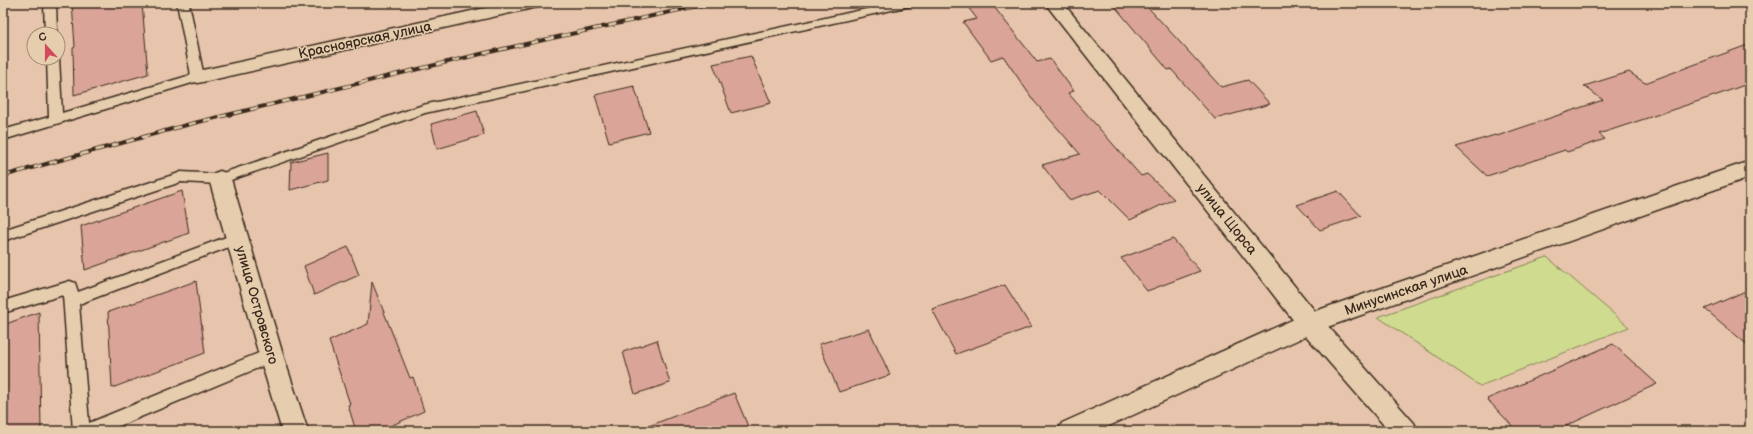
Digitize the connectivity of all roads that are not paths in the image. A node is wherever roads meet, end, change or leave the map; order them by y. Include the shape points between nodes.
1 (50, 3) edge
2 (183, 3) edge
3 (533, 3) edge
4 (910, 3) edge
5 (1054, 3) edge
6 (51, 26) edge
7 (53, 66) edge
8 (198, 77) junction
9 (56, 120) junction
10 (3, 135) edge
11 (1750, 169) edge
12 (220, 179) junction
13 (3, 236) edge
14 (238, 238) junction
15 (71, 301) junction
16 (3, 306) edge
17 (1310, 323) junction
18 (271, 355) junction
19 (81, 431) edge
20 (88, 431) edge
21 (295, 431) edge
22 (1071, 431) edge
23 (1405, 431) edge

1 - 6 lane
2 - 8 lane
3 - 8 street, Красноярская улица
4 - 12 lane via 423,110
5 - 17 street, улица Щорса
7 - 9 lane
8 - 9 lane
9 - 10 lane
11 - 17 street, Минусинская улица
12 - 13 lane via 181,177
12 - 14 street, улица Островского
14 - 15 lane
14 - 18 street, улица Островского
15 - 16 lane via 70,287
15 - 19 lane
17 - 22 street, Минусинская улица
17 - 23 street, улица Щорса
18 - 20 lane
18 - 21 street, улица Островского

